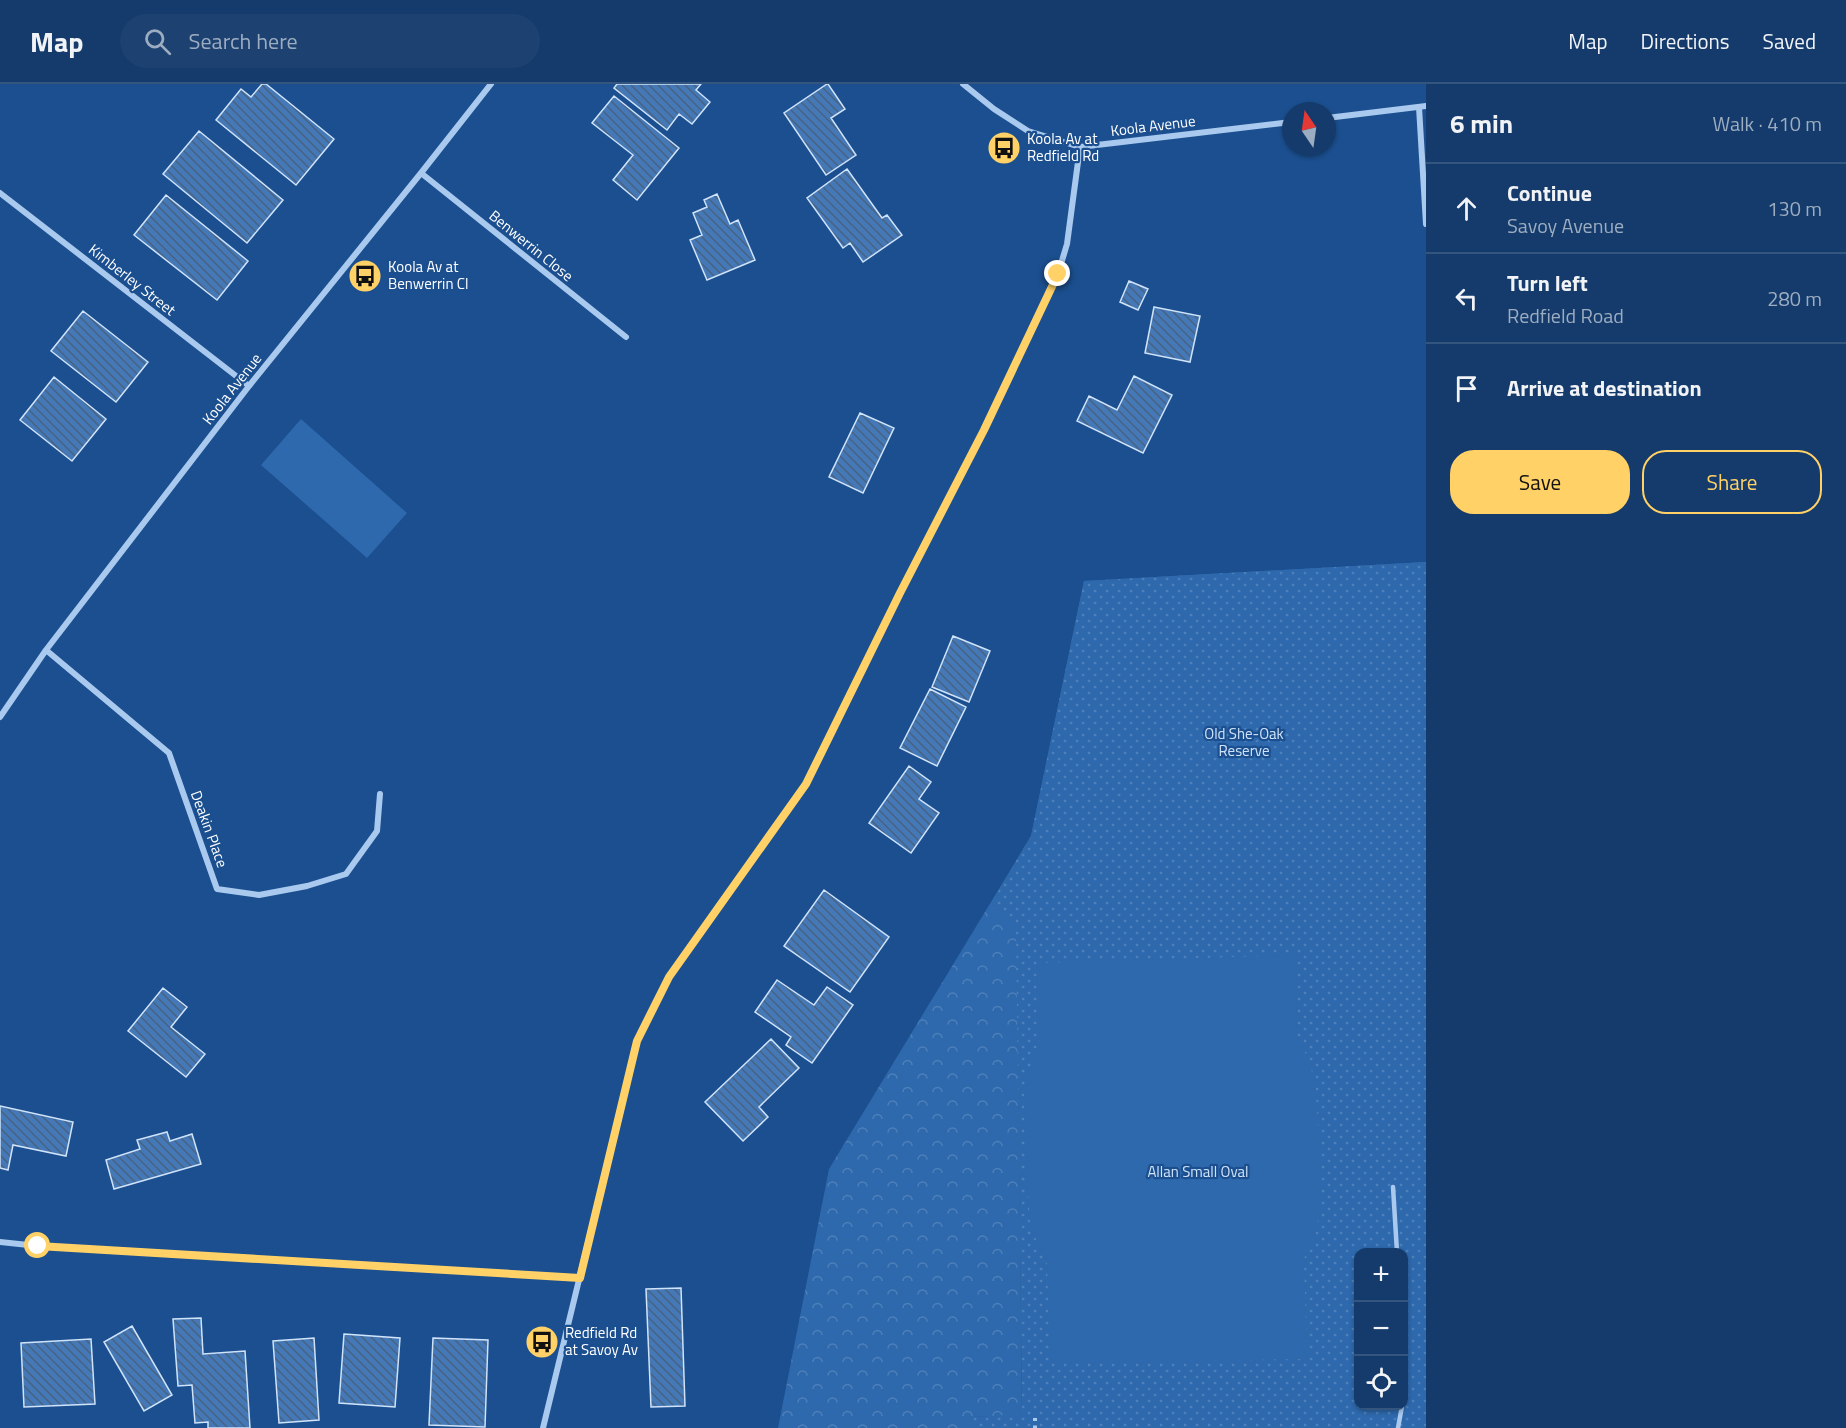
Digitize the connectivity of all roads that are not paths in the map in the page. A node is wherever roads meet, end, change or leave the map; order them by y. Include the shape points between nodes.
1 (491, 84) edge
2 (963, 84) edge
3 (1423, 107) edge
4 (1336, 117) edge
5 (1282, 123) edge
6 (1080, 147) junction
7 (421, 173) junction
8 (0, 193) edge
9 (1426, 224) edge
10 (626, 337) dead end
11 (249, 386) junction
12 (45, 650) junction
13 (0, 717) edge
14 (380, 794) dead end
15 (1393, 1187) dead end
16 (0, 1242) edge
17 (1397, 1248) edge
18 (580, 1278) junction
19 (1401, 1410) edge
20 (543, 1428) edge
21 (1398, 1428) edge

1 - 7 street, Koola Avenue
2 - 6 street, Koola Avenue via 1028,131
3 - 4 street
3 - 9 street
5 - 6 street, Koola Avenue
6 - 18 street via 1067,244 1058,274 984,430 806,784 669,977 637,1041
7 - 10 street, Benwerrin Close
7 - 11 street, Koola Avenue
8 - 11 street, Kimberley Street
11 - 12 street, Koola Avenue
12 - 13 street, Koola Avenue
12 - 14 street, Deakin Place via 169,753 217,889 259,895 346,874 376,831
15 - 17 lane
16 - 18 street
18 - 20 street
19 - 21 lane

